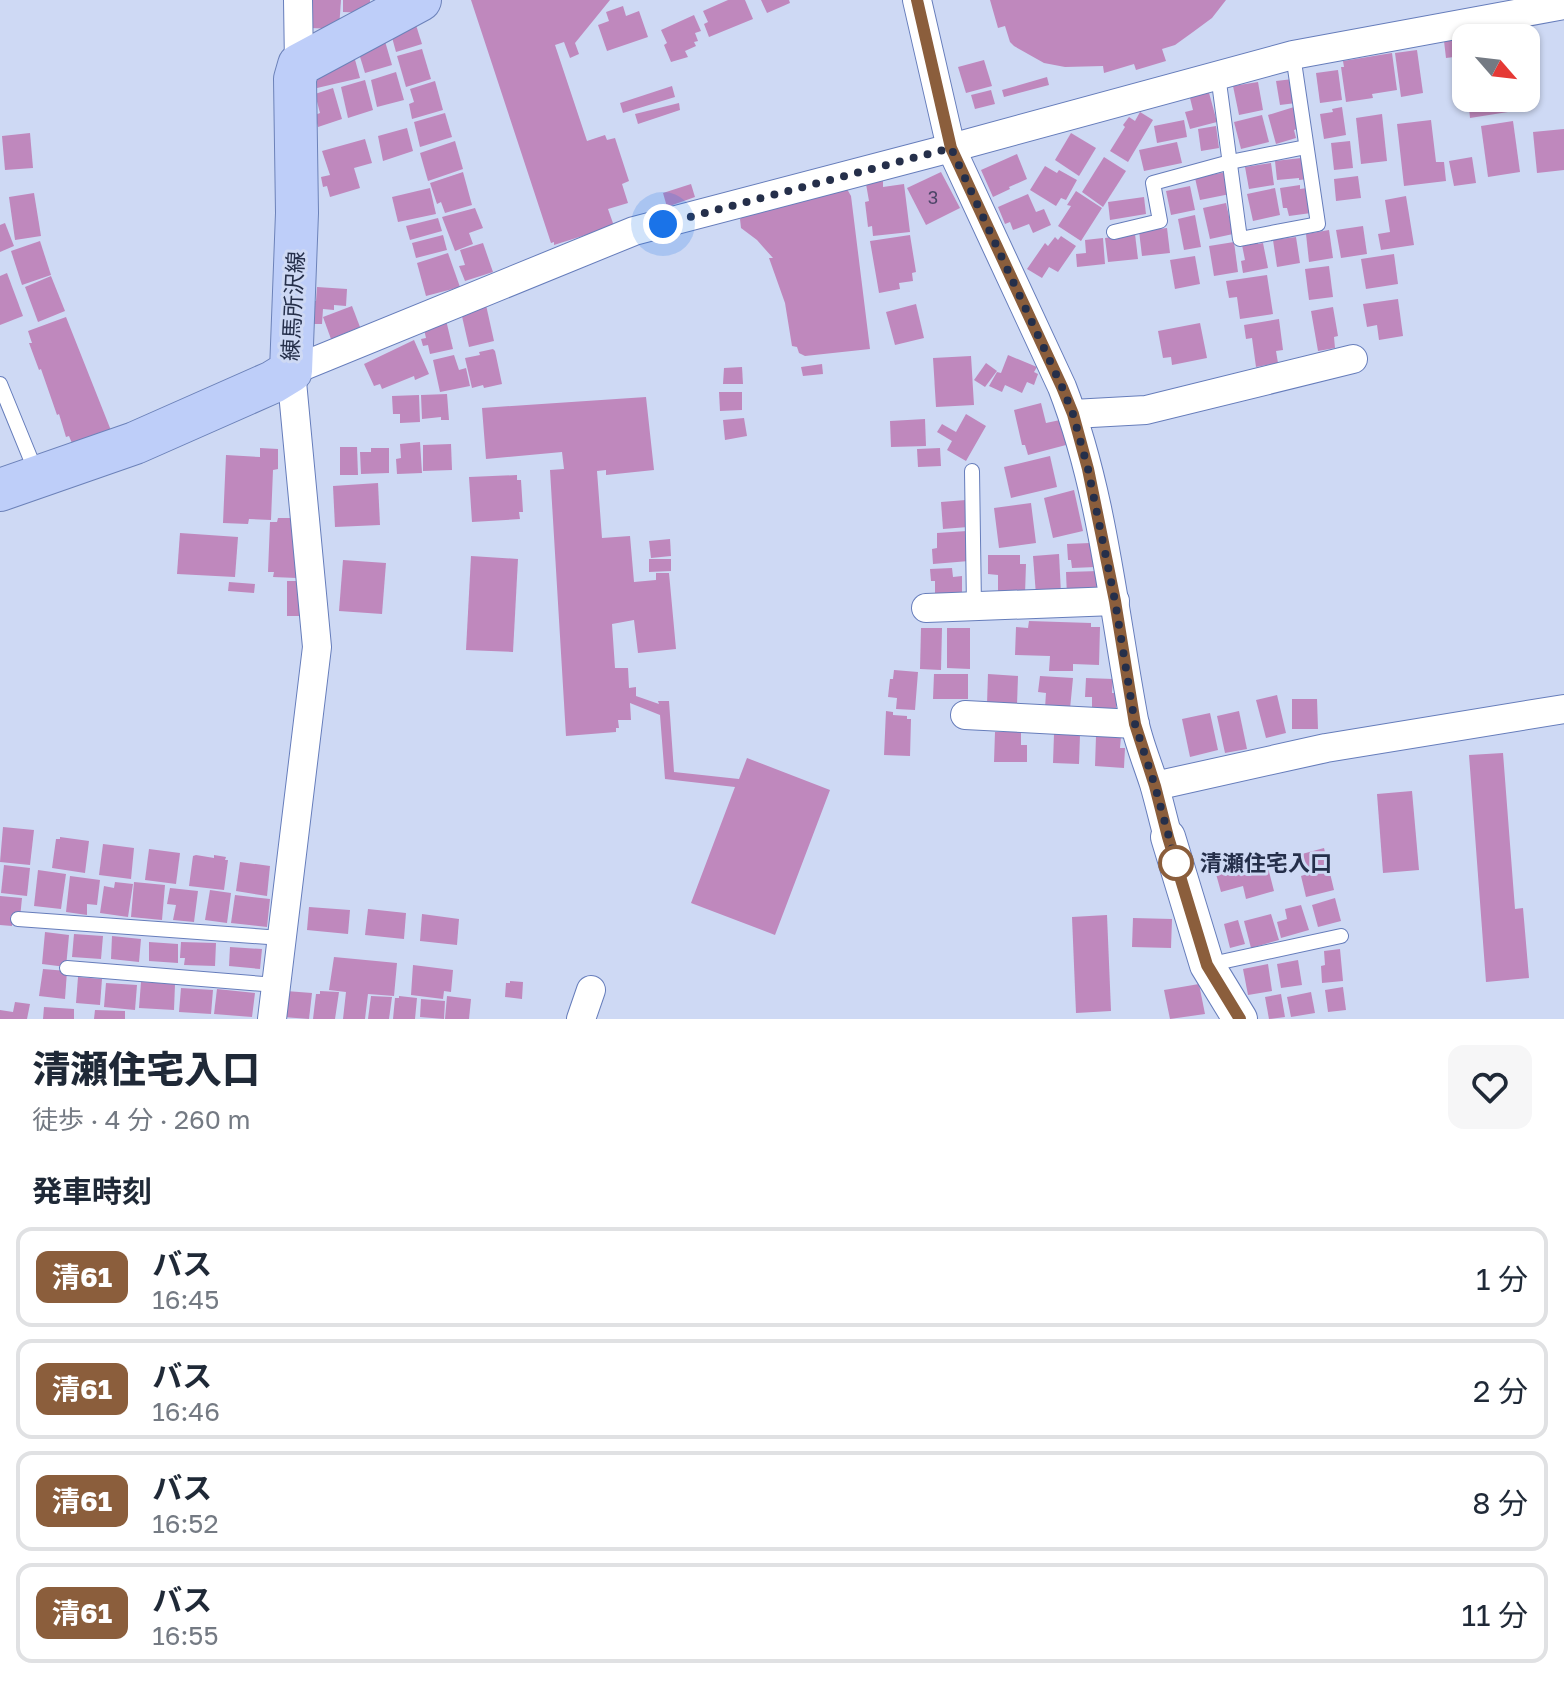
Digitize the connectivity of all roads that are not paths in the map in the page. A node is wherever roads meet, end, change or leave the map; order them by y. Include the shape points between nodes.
1 (298, 0) edge
2 (420, 0) edge
3 (917, 0) edge
4 (1564, 5) edge
5 (1293, 55) junction
6 (299, 65) junction
7 (1218, 75) junction
8 (1306, 147) junction
9 (951, 148) junction
10 (1230, 162) junction
11 (1114, 232) dead end
12 (1353, 359) dead end
13 (291, 371) junction
14 (0, 384) edge
15 (1073, 414) junction
16 (972, 471) dead end
17 (19, 483) edge
18 (1115, 601) junction
19 (974, 607) junction
20 (926, 608) dead end
21 (1564, 709) edge
22 (965, 715) dead end
23 (1135, 724) junction
24 (1155, 786) junction
25 (1168, 837) joint
26 (18, 919) dead end
27 (1341, 936) dead end
28 (282, 938) junction
29 (1207, 965) junction
30 (67, 968) dead end
31 (276, 985) junction
32 (591, 990) dead end
33 (272, 1019) edge
34 (581, 1019) edge
35 (1240, 1019) edge

1 - 6 street
2 - 6 main road
3 - 9 street
4 - 5 street
5 - 7 street
5 - 8 lane
6 - 13 main road, 練馬所沢線
7 - 9 street
7 - 10 lane
8 - 10 lane
8 - 10 lane via 1318,224 1240,239
9 - 13 street via 634,231
9 - 15 street
10 - 11 lane via 1153,183 1160,221
12 - 15 street via 1146,410
13 - 17 main road, 練馬所沢線 via 135,443
13 - 28 street via 317,647
14 - 17 lane
15 - 18 street
16 - 19 lane
18 - 19 street
18 - 23 street
19 - 20 street
21 - 24 street via 1326,748
22 - 23 street
23 - 24 street
24 - 25 street
25 - 29 street
26 - 28 lane
27 - 29 lane
28 - 31 street
29 - 35 street
30 - 31 lane
31 - 33 street
32 - 34 street

